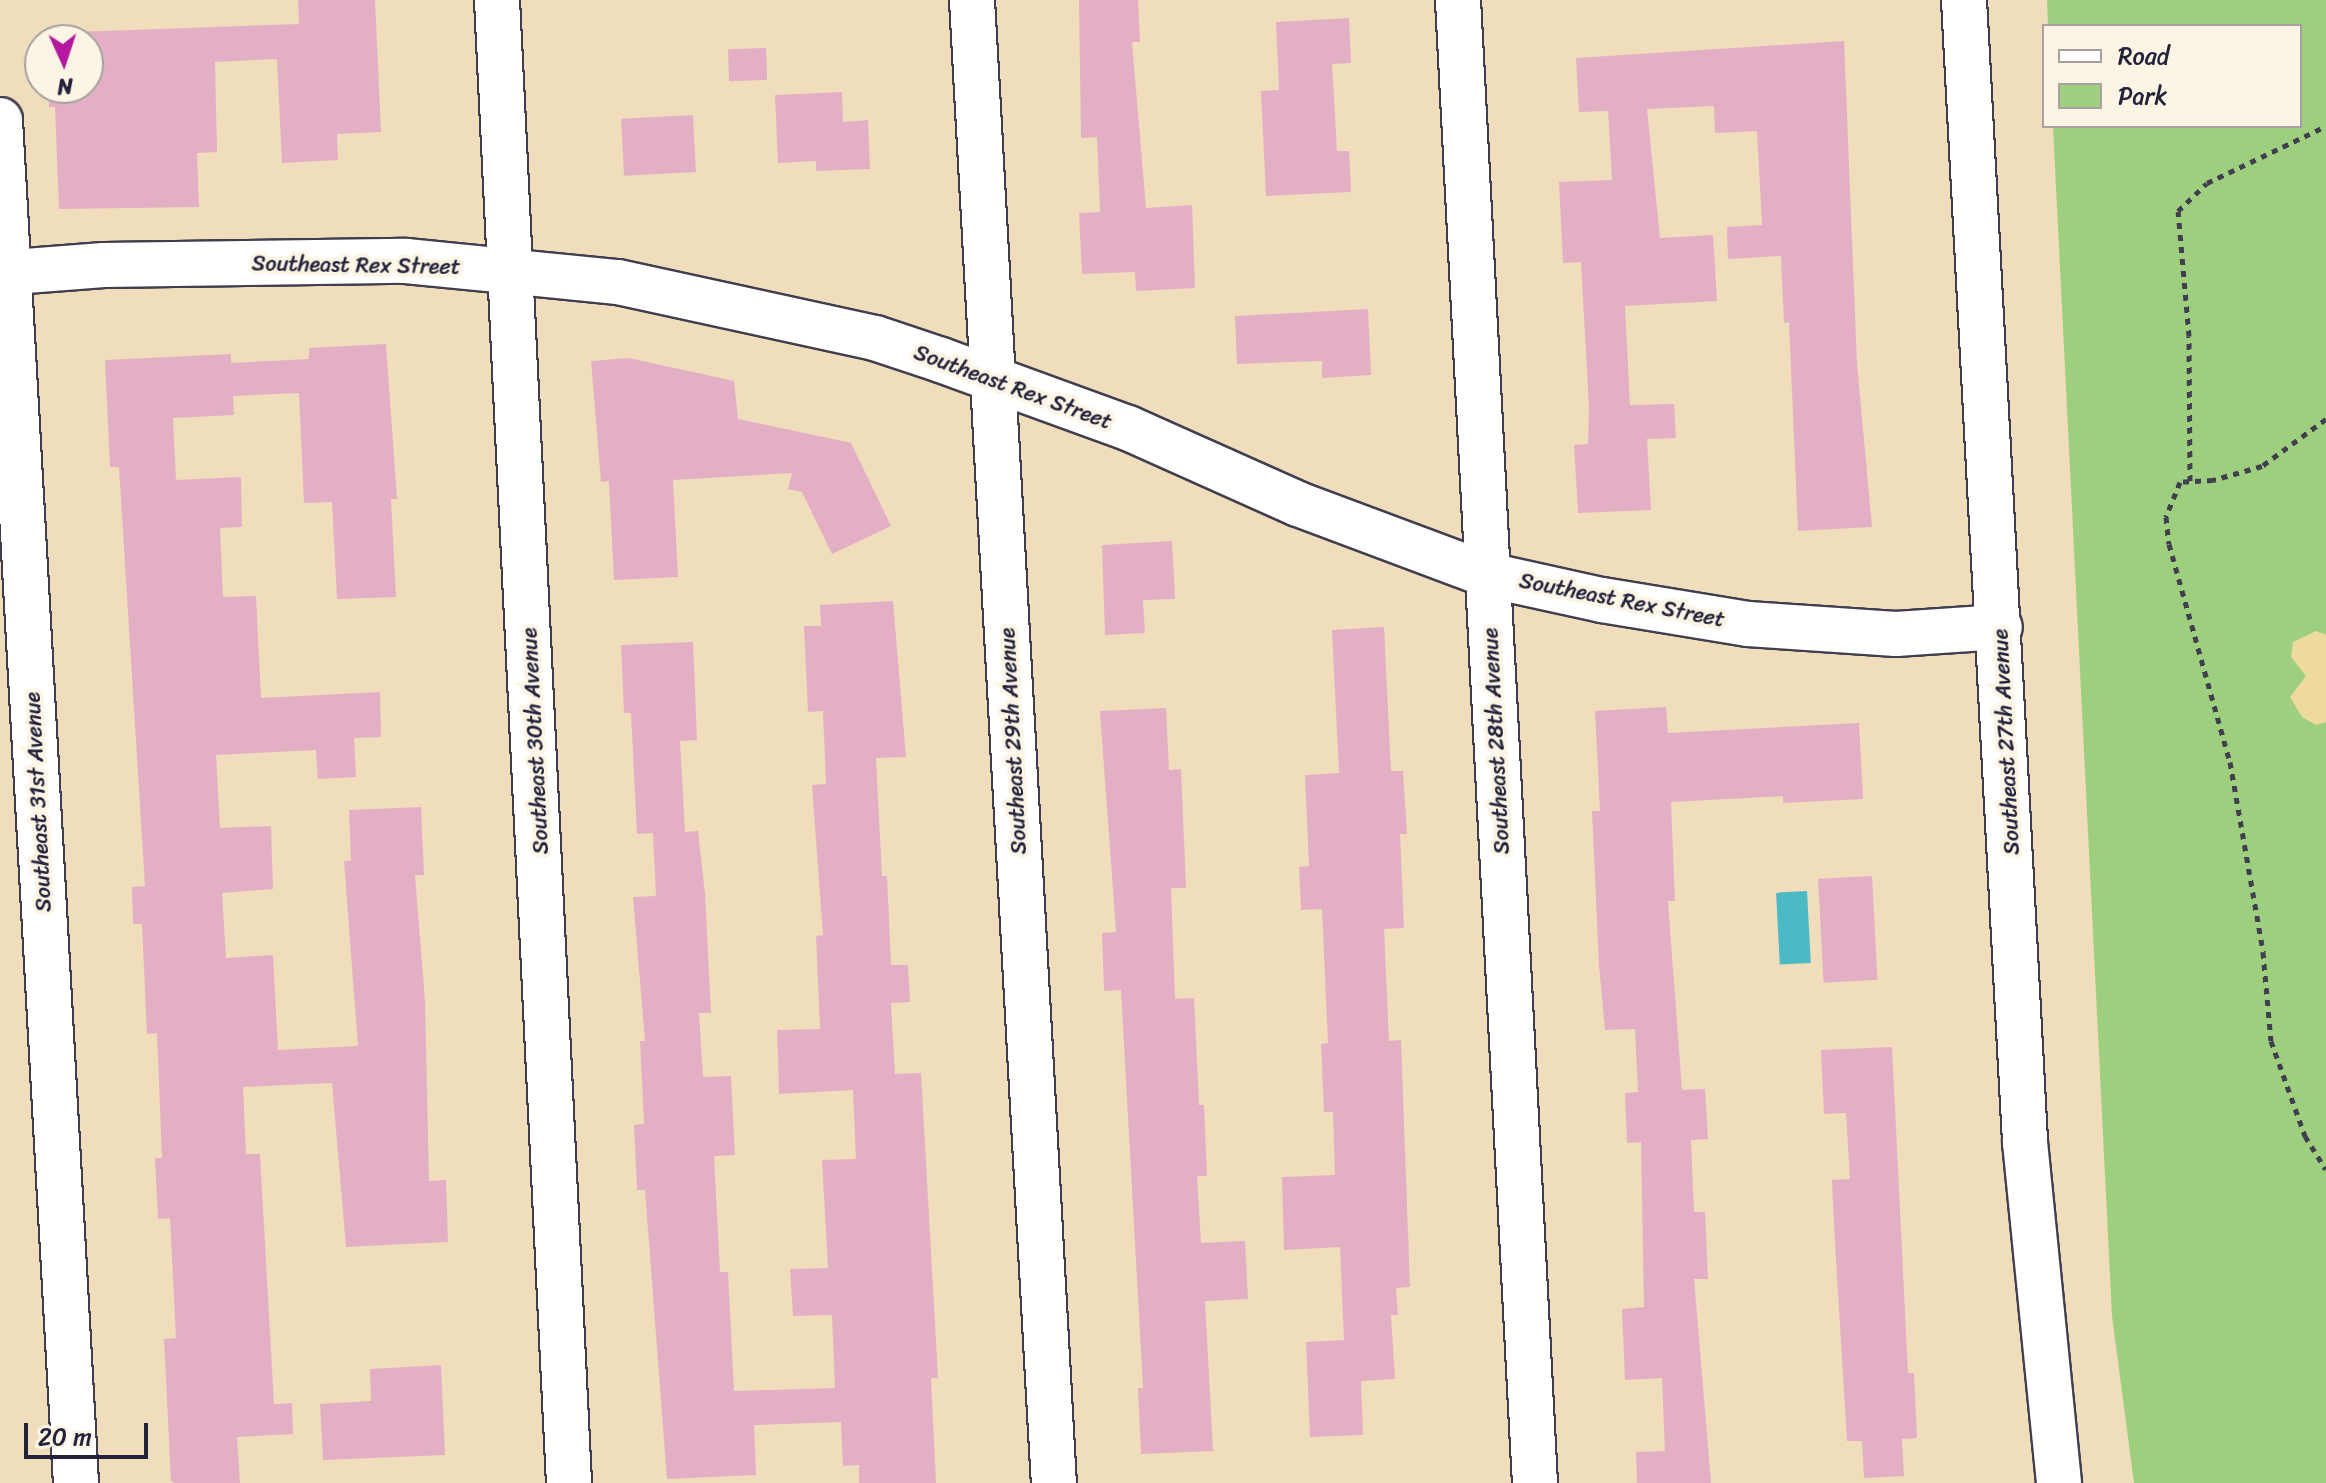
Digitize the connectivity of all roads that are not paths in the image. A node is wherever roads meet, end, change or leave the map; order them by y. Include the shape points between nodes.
1 (497, 0) edge
2 (972, 0) edge
3 (1458, 0) edge
4 (1964, 0) edge
5 (0, 120) edge
6 (514, 269) junction
7 (4, 273) edge
8 (993, 380) junction
9 (1488, 575) junction
10 (2000, 627) junction
11 (76, 1483) edge
12 (569, 1483) edge
13 (1054, 1483) edge
14 (1535, 1483) edge
15 (2059, 1483) edge

1 - 6 street, Southeast 30th Avenue
2 - 8 street, Southeast 29th Avenue
3 - 9 street, Southeast 28th Avenue
4 - 10 street, Southeast 27th Avenue
5 - 7 street, Southeast 31st Avenue
6 - 7 street, Southeast Rex Street via 406,261 104,265
6 - 8 street, Southeast Rex Street via 618,282 748,308 875,338
6 - 12 street, Southeast 30th Avenue
7 - 11 street, Southeast 31st Avenue
8 - 9 street, Southeast Rex Street via 1128,428 1392,542
8 - 13 street, Southeast 29th Avenue
9 - 10 street, Southeast Rex Street via 1748,624 1896,634
9 - 14 street, Southeast 28th Avenue
10 - 15 street, Southeast 27th Avenue via 2025,1142

